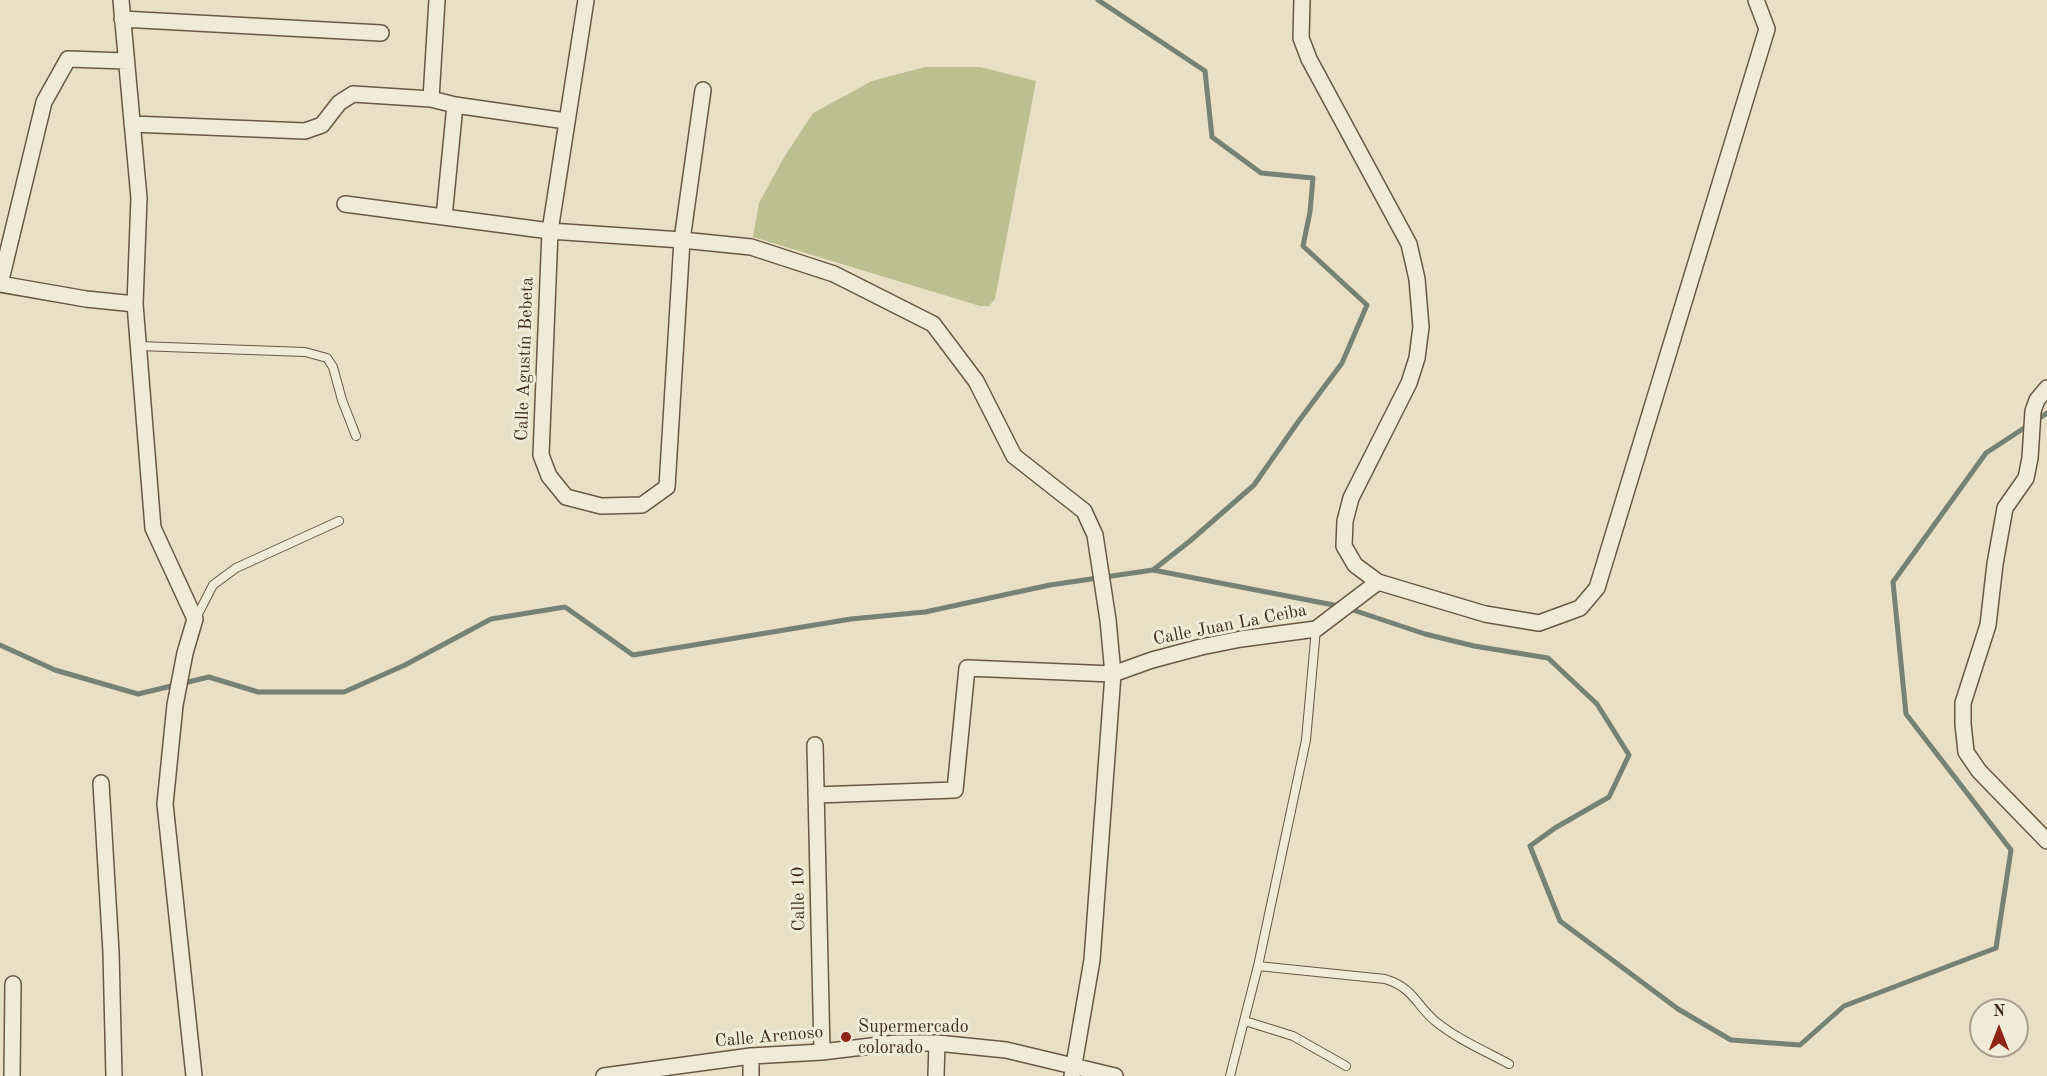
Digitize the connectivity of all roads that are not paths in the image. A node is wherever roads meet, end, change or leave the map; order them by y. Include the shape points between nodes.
1 (121, 0) edge
2 (437, 0) edge
3 (585, 0) edge
4 (1302, 0) edge
5 (1756, 0) edge
6 (122, 20) junction
7 (381, 33) dead end
8 (126, 61) junction
9 (703, 90) dead end
10 (431, 99) junction
11 (455, 105) junction
12 (566, 121) junction
13 (132, 124) junction
14 (345, 204) dead end
15 (444, 217) junction
16 (550, 231) junction
17 (682, 240) junction
18 (0, 284) edge
19 (135, 304) junction
20 (138, 346) junction
21 (2047, 388) edge
22 (356, 436) dead end
23 (339, 521) dead end
24 (1378, 582) junction
25 (195, 619) junction
26 (1321, 626) junction
27 (1113, 674) junction
28 (815, 745) dead end
29 (101, 783) dead end
30 (816, 795) junction
31 (2047, 841) edge
32 (1258, 966) junction
33 (13, 984) dead end
34 (1245, 1021) junction
35 (937, 1043) junction
36 (822, 1052) junction
37 (751, 1056) junction
38 (1509, 1064) dead end
39 (1346, 1066) dead end
40 (1072, 1072) edge
41 (12, 1076) edge
42 (114, 1076) edge
43 (194, 1076) edge
44 (604, 1076) edge
45 (752, 1076) edge
46 (936, 1076) edge
47 (1115, 1076) edge
48 (1230, 1076) edge

1 - 6 street
2 - 10 street
3 - 12 street, Calle Agustín Bebeta
4 - 24 street via 1301,38 1305,49 1409,244 1417,279 1421,327 1417,358 1409,383 1351,498 1345,521 1344,546 1356,565
5 - 24 street via 1767,29 1597,588 1580,608 1539,623 1485,614
6 - 7 street
6 - 8 street
8 - 13 street
8 - 18 street via 68,59 44,102
9 - 17 street, Calle Agustín Bebeta
10 - 11 street
10 - 13 street via 353,94 339,103 322,125 304,131
11 - 12 street
11 - 15 street
12 - 16 street, Calle Agustín Bebeta
13 - 19 street via 139,198
14 - 15 street
15 - 16 street
16 - 17 street
16 - 17 street, Calle Agustín Bebeta via 541,455 549,477 566,497 601,506 642,505 667,487
17 - 27 street via 751,247 834,274 933,324 976,381 1014,456 1084,511 1095,535
18 - 19 street
19 - 20 street
20 - 22 lane via 305,352 327,358
20 - 25 street via 153,528
21 - 31 street via 2033,411 2026,478 2005,508 1988,625 1963,703 1963,724 1966,752 1979,771
23 - 25 lane via 236,568 213,585
24 - 26 street, Calle Juan La Ceiba
25 - 43 street via 176,705 165,804
26 - 27 street, Calle Juan La Ceiba via 1201,647
26 - 32 lane via 1306,740
27 - 30 street via 967,668 955,790
27 - 40 street via 1092,960
28 - 30 street, Calle 10
29 - 42 street
30 - 36 street, Calle 10
32 - 34 lane
32 - 38 lane via 1399,983 1434,1020
33 - 41 street
34 - 39 lane via 1293,1036
34 - 48 lane
35 - 36 street, Calle Arenoso via 896,1043
35 - 40 street, Calle Arenoso via 1006,1050
35 - 46 street
36 - 37 street, Calle Arenoso
37 - 44 street, Calle Arenoso
37 - 45 street
40 - 47 street, Calle Arenoso

